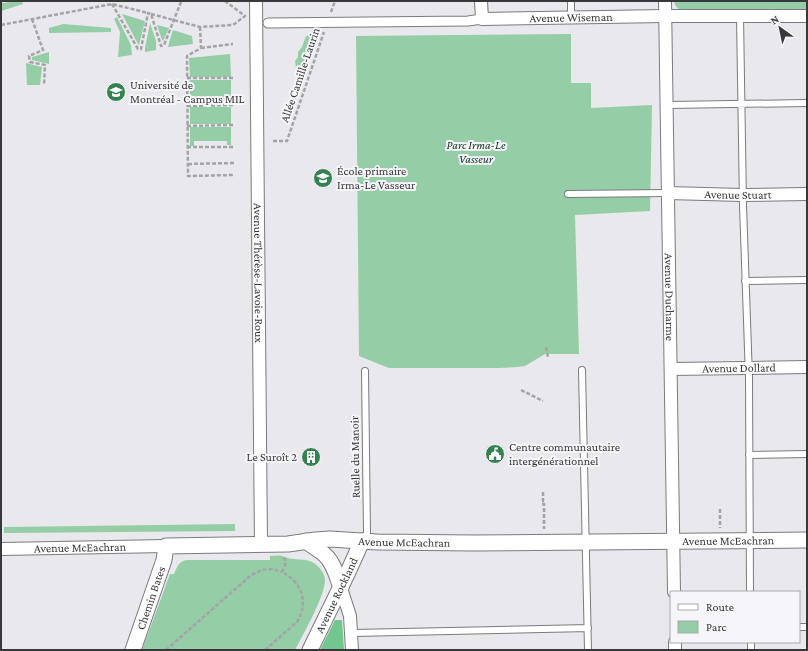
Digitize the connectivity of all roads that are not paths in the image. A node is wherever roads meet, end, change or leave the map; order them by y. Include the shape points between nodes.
1 (256, 1) edge
2 (481, 1) edge
3 (571, 1) edge
4 (665, 1) edge
5 (665, 16) junction
6 (740, 16) junction
7 (807, 16) edge
8 (571, 18) junction
9 (482, 19) junction
10 (268, 23) dead end
11 (807, 103) edge
12 (741, 104) junction
13 (667, 105) junction
14 (668, 193) junction
15 (568, 194) dead end
16 (807, 194) edge
17 (742, 195) junction
18 (807, 280) edge
19 (745, 281) junction
20 (807, 367) edge
21 (748, 368) junction
22 (671, 369) junction
23 (582, 370) dead end
24 (365, 372) dead end
25 (807, 454) edge
26 (749, 455) junction
27 (807, 540) edge
28 (362, 541) junction
29 (674, 541) junction
30 (750, 541) junction
31 (306, 542) junction
32 (586, 542) junction
33 (261, 544) junction
34 (166, 546) junction
35 (1, 549) edge
36 (341, 588) junction
37 (674, 591) edge
38 (750, 591) edge
39 (588, 628) junction
40 (352, 632) junction
41 (133, 650) edge
42 (310, 650) edge
43 (352, 650) edge
44 (588, 650) edge

1 - 33 street, Avenue Thérèse-Lavoie-Roux
2 - 9 street
3 - 8 lane
4 - 5 street, Avenue Ducharme
5 - 6 street, Avenue Wiseman
5 - 8 street, Avenue Wiseman
5 - 13 street, Avenue Ducharme
6 - 7 street, Avenue Wiseman
6 - 12 lane
8 - 9 street, Avenue Wiseman
9 - 10 street, Avenue Wiseman
11 - 12 lane
12 - 13 lane
12 - 17 lane
13 - 14 street, Avenue Ducharme
14 - 15 lane
14 - 17 street, Avenue Stuart
14 - 22 street, Avenue Ducharme
16 - 17 street, Avenue Stuart
17 - 19 lane
18 - 19 lane
19 - 21 lane
20 - 21 street, Avenue Dollard
21 - 22 street, Avenue Dollard
21 - 26 lane
22 - 29 street, Avenue Ducharme
23 - 32 lane
24 - 28 lane, Ruelle du Manoir via 367,533
25 - 26 lane
26 - 30 lane
27 - 30 street, Avenue McEachran
28 - 31 street, Avenue McEachran via 330,539
28 - 32 street, Avenue McEachran
28 - 36 street, Avenue Rockland
29 - 30 street, Avenue McEachran
29 - 32 street, Avenue McEachran
29 - 37 street, Avenue Ducharme
30 - 38 lane
31 - 33 street, Avenue McEachran
31 - 36 street via 328,558
32 - 39 lane
33 - 34 street, Avenue McEachran
34 - 35 street, Avenue McEachran
34 - 41 street, Chemin Bates via 164,560
36 - 40 street
36 - 42 street, Avenue Rockland
39 - 40 lane
39 - 44 lane
40 - 43 street

